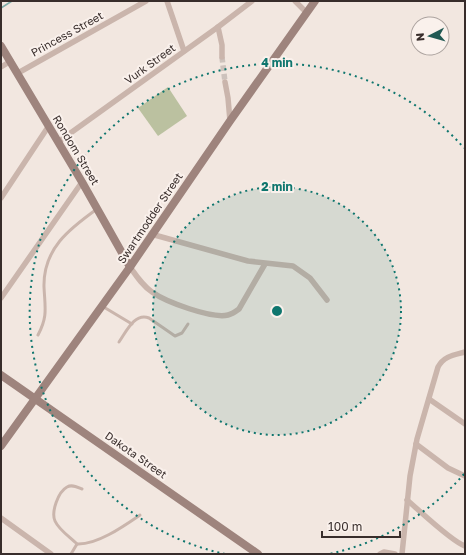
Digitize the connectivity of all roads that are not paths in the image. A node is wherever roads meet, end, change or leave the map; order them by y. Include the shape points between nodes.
1 (146, 1) edge
2 (167, 1) edge
3 (252, 1) edge
4 (295, 1) edge
5 (315, 1) edge
6 (306, 13) junction
7 (218, 27) junction
8 (1, 46) edge
9 (184, 51) junction
10 (222, 57) tunnel mouth
11 (11, 61) junction
12 (1, 67) edge
13 (18, 73) junction
14 (225, 82) tunnel mouth
15 (230, 121) junction
16 (48, 126) junction
17 (58, 142) junction
18 (82, 182) junction
19 (1, 198) edge
20 (97, 209) junction
21 (151, 234) junction
22 (120, 250) junction
23 (138, 255) junction
24 (265, 264) junction
25 (130, 267) junction
26 (1, 298) edge
27 (327, 300) dead end
28 (102, 306) junction
29 (132, 324) junction
30 (188, 324) dead end
31 (38, 335) dead end
32 (119, 342) dead end
33 (465, 353) edge
34 (1, 375) edge
35 (34, 399) junction
36 (429, 399) junction
37 (465, 424) edge
38 (416, 444) junction
39 (1, 446) edge
40 (465, 476) edge
41 (82, 489) dead end
42 (407, 500) junction
43 (140, 515) dead end
44 (2, 520) edge
45 (77, 544) junction
46 (465, 546) edge
47 (51, 554) edge
48 (71, 554) edge
49 (258, 554) edge
50 (380, 554) edge
51 (395, 554) edge
52 (402, 554) edge

1 - 13 street, Princess Street
2 - 9 street
3 - 7 street, Vurk Street
4 - 6 street
5 - 6 street, Swartmodder Street
6 - 15 street, Swartmodder Street
7 - 9 street, Vurk Street
7 - 10 street
8 - 11 street, Rondom Street
9 - 17 street, Vurk Street
11 - 12 street
11 - 13 street, Rondom Street
13 - 16 street, Rondom Street
14 - 15 street
15 - 21 street, Swartmodder Street
16 - 17 street, Rondom Street
16 - 19 street
17 - 18 street, Rondom Street
18 - 20 street, Rondom Street
18 - 26 street
20 - 22 street, Rondom Street
20 - 31 lane via 65,234 54,248 45,274 45,316
21 - 23 street, Swartmodder Street
21 - 24 street
22 - 23 street
22 - 25 street, Rondom Street
23 - 25 street, Swartmodder Street
24 - 25 street via 239,309 225,316 198,311 162,298 140,282
24 - 27 street via 293,266 310,278
25 - 28 street, Swartmodder Street
28 - 29 lane
28 - 35 street, Swartmodder Street
29 - 30 lane via 138,317 146,316 175,336
29 - 32 lane
33 - 36 street via 451,356 441,362
34 - 35 street, Dakota Street
35 - 39 street, Swartmodder Street
35 - 49 street, Dakota Street
36 - 37 street
36 - 38 street
38 - 40 street via 448,468
38 - 42 street
41 - 45 lane via 67,487 61,493 53,510 58,527
42 - 46 street
42 - 52 street
43 - 45 lane via 100,538 86,544
44 - 47 street
45 - 48 lane
50 - 51 street

